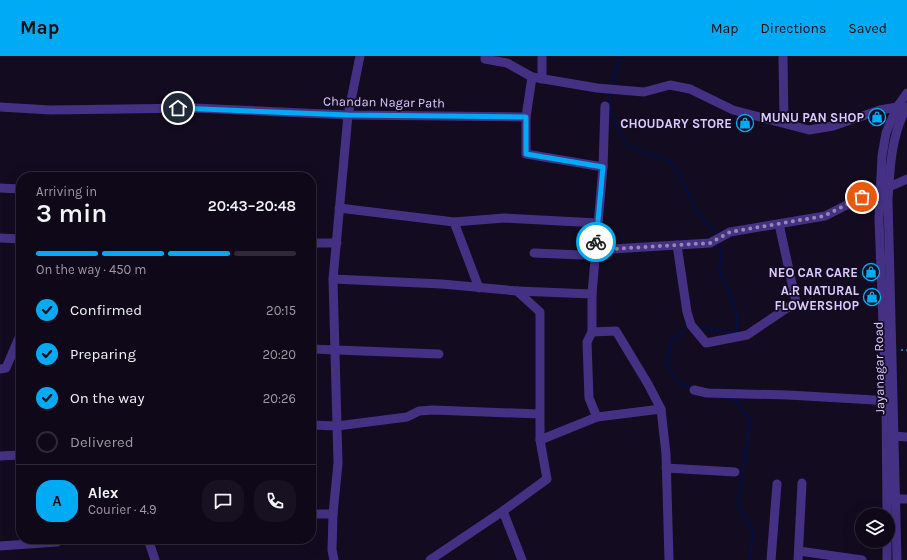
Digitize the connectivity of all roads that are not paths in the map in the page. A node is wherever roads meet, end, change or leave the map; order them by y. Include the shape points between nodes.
1 (360, 56) edge
2 (485, 56) edge
3 (542, 56) edge
4 (783, 56) edge
5 (532, 77) junction
6 (542, 79) junction
7 (907, 93) edge
8 (605, 106) dead end
9 (0, 107) edge
10 (903, 108) edge
11 (348, 115) junction
12 (526, 117) junction
13 (784, 124) junction
14 (603, 167) junction
15 (907, 180) edge
16 (0, 188) edge
17 (884, 188) junction
18 (16, 189) edge
19 (340, 208) junction
20 (454, 222) junction
21 (598, 222) junction
22 (779, 224) junction
23 (0, 238) edge
24 (16, 238) edge
25 (316, 243) edge
26 (337, 243) junction
27 (677, 245) junction
28 (596, 250) junction
29 (534, 253) dead end
30 (334, 279) junction
31 (479, 288) junction
32 (517, 291) junction
33 (592, 294) junction
34 (592, 332) junction
35 (16, 345) edge
36 (316, 349) edge
37 (334, 350) junction
38 (439, 354) dead end
39 (0, 369) edge
40 (694, 390) dead end
41 (890, 401) junction
42 (661, 409) junction
43 (539, 414) junction
44 (597, 417) junction
45 (316, 425) edge
46 (337, 426) junction
47 (894, 436) junction
48 (907, 437) edge
49 (540, 440) junction
50 (16, 455) edge
51 (0, 456) edge
52 (666, 468) junction
53 (735, 472) dead end
54 (802, 483) dead end
55 (778, 484) dead end
56 (891, 499) junction
57 (907, 499) edge
58 (889, 508) edge
59 (503, 512) junction
60 (316, 514) edge
61 (333, 514) junction
62 (28, 544) edge
63 (150, 544) edge
64 (0, 546) edge
65 (887, 548) edge
66 (799, 556) edge
67 (155, 560) edge
68 (334, 560) edge
69 (430, 560) edge
70 (522, 560) edge
71 (669, 560) edge
72 (771, 560) edge
73 (862, 560) edge
74 (887, 560) edge
75 (897, 560) edge

1 - 11 street
2 - 5 street via 485,59 507,63
3 - 6 street
4 - 13 street
5 - 6 street
5 - 12 street
6 - 13 street via 644,92 670,84 690,89 733,110
7 - 10 street, Jayanagar Road
8 - 14 street
9 - 11 street, Chandan Nagar Path via 50,110 194,108
10 - 13 street via 880,110 833,126 809,130
10 - 17 street, Jayanagar Road via 886,133 882,156
11 - 12 street, Chandan Nagar Path
11 - 19 street
12 - 14 street via 526,154
14 - 21 street
15 - 17 street
16 - 18 street
17 - 22 street via 824,216
17 - 41 street, Jayanagar Road via 879,219
19 - 20 street
19 - 26 street
20 - 21 street via 504,218
20 - 31 street
21 - 28 street
22 - 27 street via 730,232 712,242
22 - 27 street via 796,302 747,334 706,344 694,328 687,312
23 - 24 street
25 - 26 street
26 - 30 street
27 - 28 street
28 - 29 street via 582,255
28 - 33 street
30 - 31 street
30 - 37 street
31 - 32 street
32 - 33 street
32 - 43 street via 540,312
33 - 34 street
34 - 42 street via 616,331
34 - 44 street via 587,342 589,398
35 - 39 street via 6,368
36 - 37 street
37 - 38 street
37 - 46 street
40 - 41 street via 707,393
41 - 47 street, Jayanagar Road
41 - 56 street, Jayanagar Road
42 - 44 street
42 - 52 street
43 - 46 street via 433,410 419,411 407,417
43 - 49 street
44 - 49 street
45 - 46 street
46 - 61 street via 338,463
47 - 48 street
47 - 56 street, Jayanagar Road
49 - 59 street via 548,478
50 - 51 street
52 - 53 street
52 - 71 street
54 - 66 street
55 - 72 street
56 - 57 street
56 - 58 street, Jayanagar Road
56 - 75 street, Jayanagar Road
59 - 69 street
59 - 70 street
60 - 61 street
61 - 68 street
62 - 64 street
63 - 67 street
65 - 74 street
66 - 73 street

